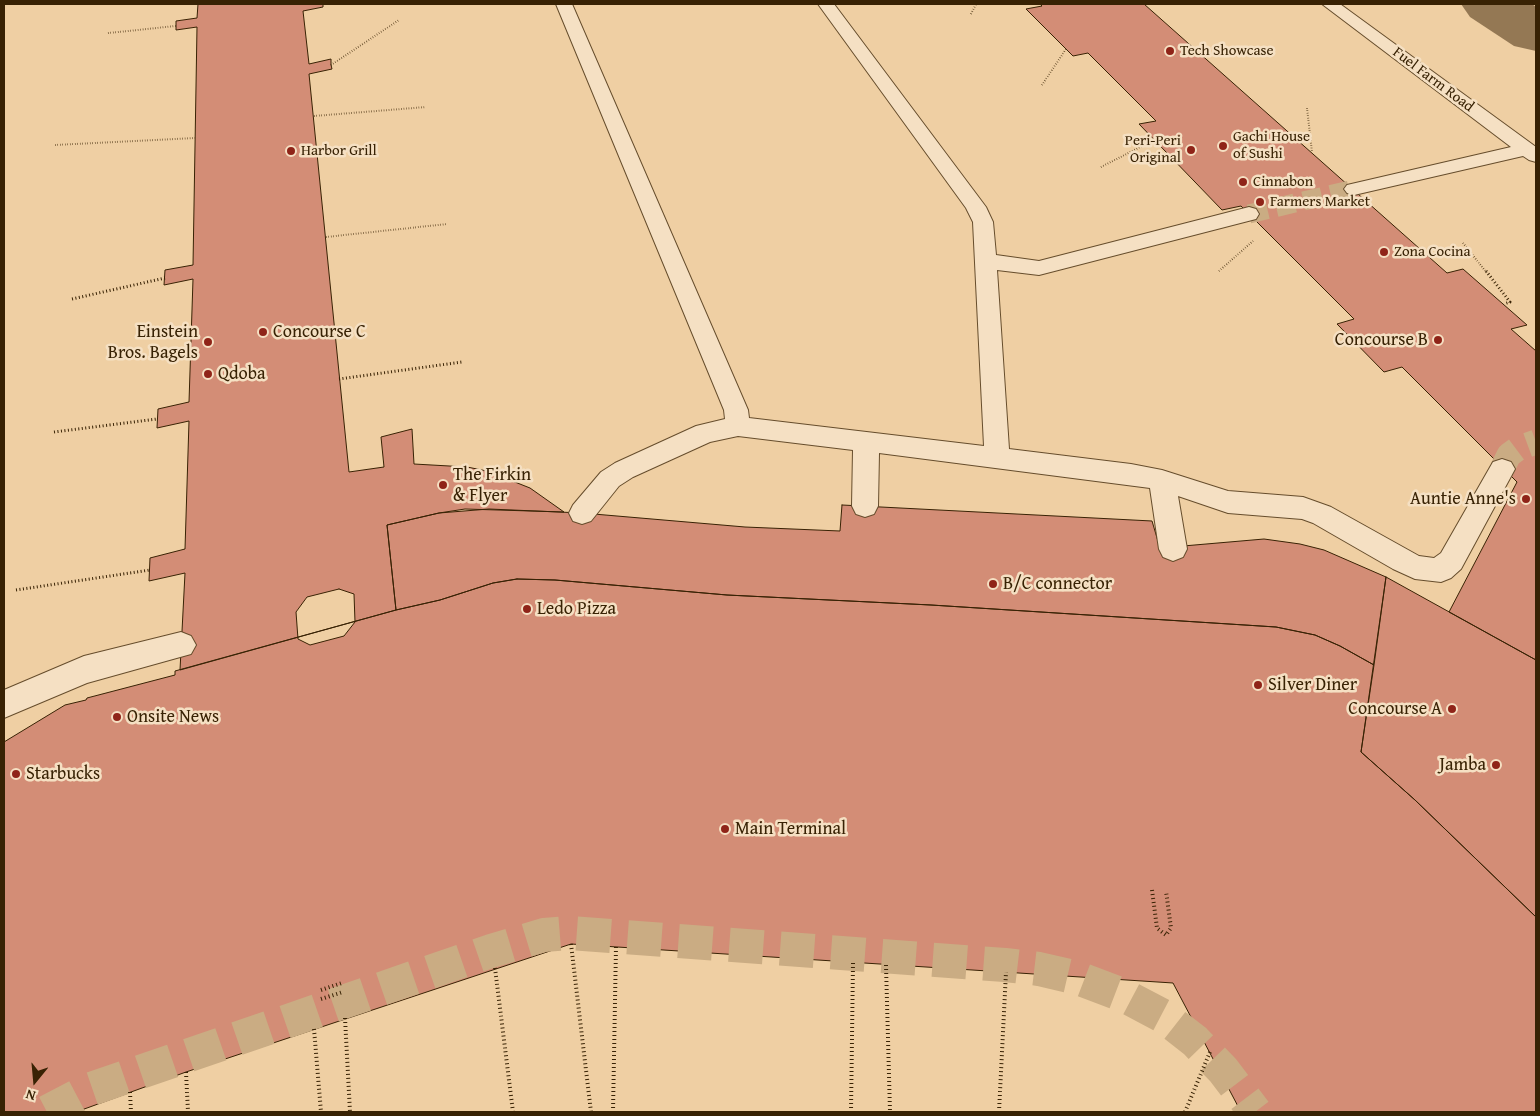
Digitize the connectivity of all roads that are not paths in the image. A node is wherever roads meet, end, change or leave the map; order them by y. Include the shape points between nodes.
1 (564, 4) edge
2 (826, 4) edge
3 (1330, 4) edge
4 (1531, 153) edge
5 (1354, 189) tunnel mouth
6 (1249, 214) tunnel mouth
7 (986, 261) junction
8 (738, 426) junction
9 (866, 442) junction
10 (997, 458) junction
11 (1502, 468) tunnel mouth
12 (1162, 480) junction
13 (865, 506) dead end
14 (582, 513) dead end
15 (1173, 548) dead end
16 (181, 645) dead end
17 (4, 704) edge

1 - 8 lane via 736,410
2 - 7 lane via 976,207 983,222
3 - 4 lane, Fuel Farm Road
4 - 5 lane
6 - 7 lane via 1039,268
7 - 10 lane
8 - 9 lane
8 - 14 lane via 705,433 637,463 610,480
9 - 10 lane
9 - 13 lane
10 - 12 lane
11 - 12 lane via 1451,561 1441,570 1416,567 1403,561 1314,511 1291,506 1228,502
12 - 15 lane
16 - 17 lane via 84,670

